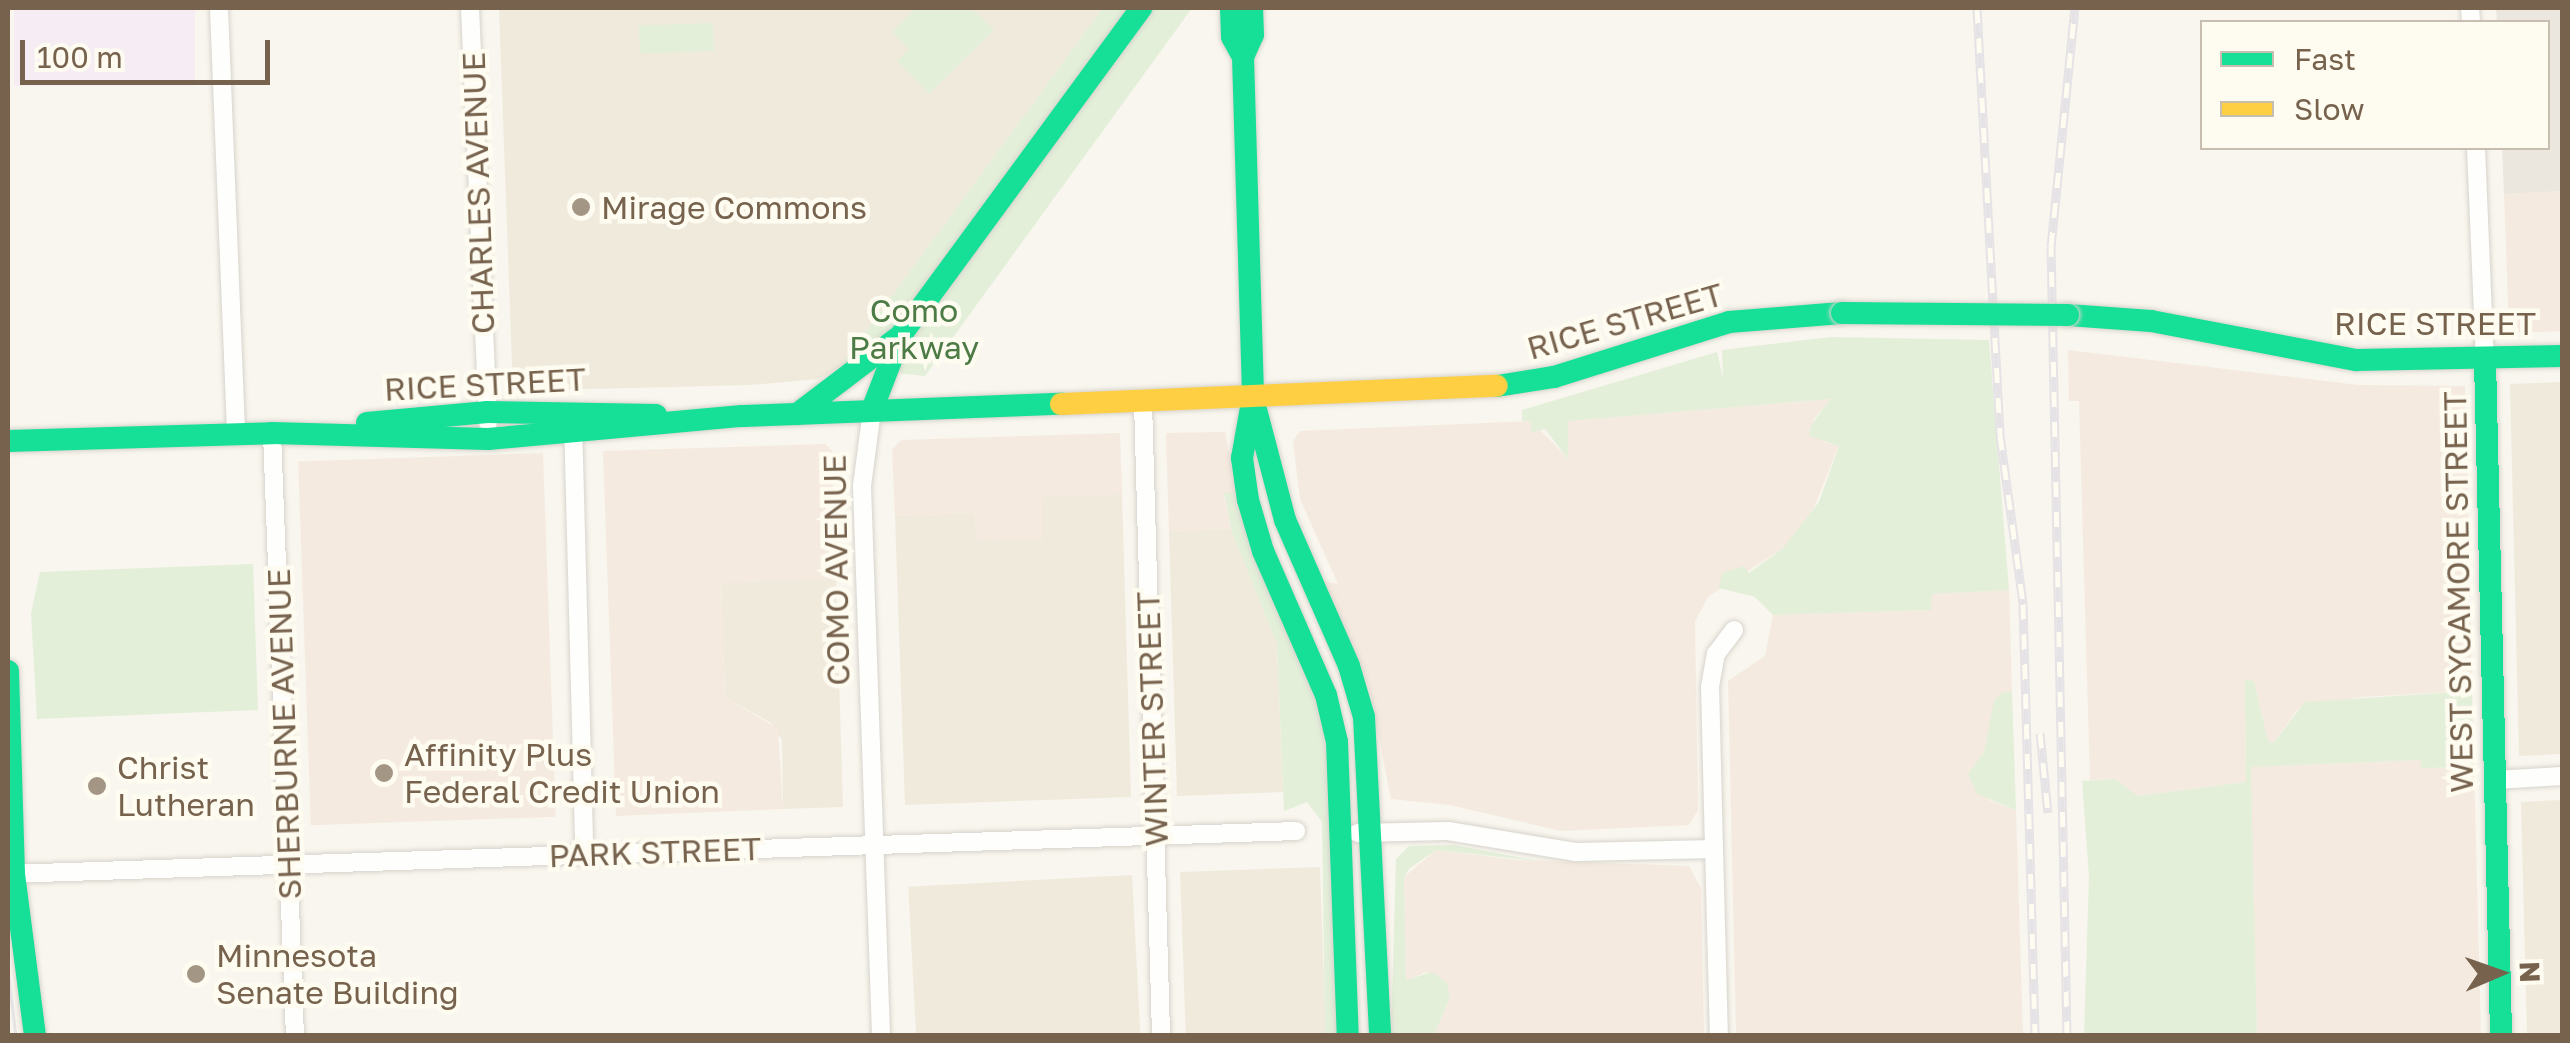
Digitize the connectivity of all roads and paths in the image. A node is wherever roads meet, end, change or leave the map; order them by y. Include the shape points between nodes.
1 (219, 8) edge
2 (470, 8) edge
3 (1141, 8) edge
4 (1231, 8) edge
5 (1252, 8) edge
6 (1242, 57) junction
7 (2476, 150) edge
8 (901, 335) junction
9 (2562, 356) edge
10 (2485, 360) junction
11 (1253, 398) junction
12 (1142, 402) junction
13 (573, 409) junction
14 (872, 410) junction
15 (487, 412) junction
16 (797, 414) junction
17 (701, 419) junction
18 (272, 433) junction
19 (236, 435) junction
20 (573, 435) junction
21 (488, 439) junction
22 (8, 442) edge
23 (1734, 630) dead end
24 (8, 671) edge
25 (2562, 776) edge
26 (2495, 780) junction
27 (1296, 830) dead end
28 (1374, 832) junction
29 (1342, 834) junction
30 (1155, 835) junction
31 (875, 844) junction
32 (1714, 849) junction
33 (584, 854) junction
34 (290, 866) junction
35 (11, 874) edge
36 (35, 1036) edge
37 (295, 1036) edge
38 (881, 1036) edge
39 (1161, 1036) edge
40 (1348, 1036) edge
41 (1380, 1036) edge
42 (1719, 1036) edge
43 (2501, 1036) edge

1 - 19 street
2 - 15 street, CHARLES AVENUE
3 - 8 main road, COMO AVENUE
4 - 6 main road via 1232,37
5 - 6 main road via 1253,35
6 - 11 main road
7 - 10 street, WEST SYCAMORE STREET
8 - 14 main road, COMO AVENUE
8 - 16 main road
9 - 10 main road, RICE STREET
10 - 11 main road, RICE STREET, bridge via 2356,360 2151,321 1842,313 1729,322 1526,383
10 - 26 main road, WEST SYCAMORE STREET
11 - 12 main road, RICE STREET
11 - 28 main road via 1292,540 1360,696
11 - 29 main road via 1242,458 1248,500 1262,552 1326,695 1337,742
12 - 14 main road, RICE STREET
12 - 30 street, WINTER STREET
13 - 15 main road, RICE STREET
13 - 17 main road, RICE STREET
13 - 20 street
14 - 16 main road, RICE STREET
14 - 31 street, COMO AVENUE via 862,486
15 - 18 main road, RICE STREET
15 - 21 street, CHARLES AVENUE
16 - 17 main road, RICE STREET
17 - 20 main road, RICE STREET
18 - 19 main road, RICE STREET
18 - 21 main road, RICE STREET
18 - 34 street, SHERBURNE AVENUE
19 - 22 main road, RICE STREET
20 - 21 main road, RICE STREET
20 - 33 street
23 - 32 street via 1716,654 1710,686
24 - 35 main road
25 - 26 street
26 - 43 main road, WEST SYCAMORE STREET
27 - 30 street, PARK STREET
28 - 29 street
28 - 32 street via 1448,831 1576,852
28 - 41 main road
29 - 40 main road
30 - 31 street, PARK STREET
30 - 39 street, WINTER STREET
31 - 33 street, PARK STREET
31 - 38 street, COMO AVENUE
32 - 42 street
33 - 34 street, PARK STREET
34 - 35 street, PARK STREET
34 - 37 street, SHERBURNE AVENUE
35 - 36 main road

